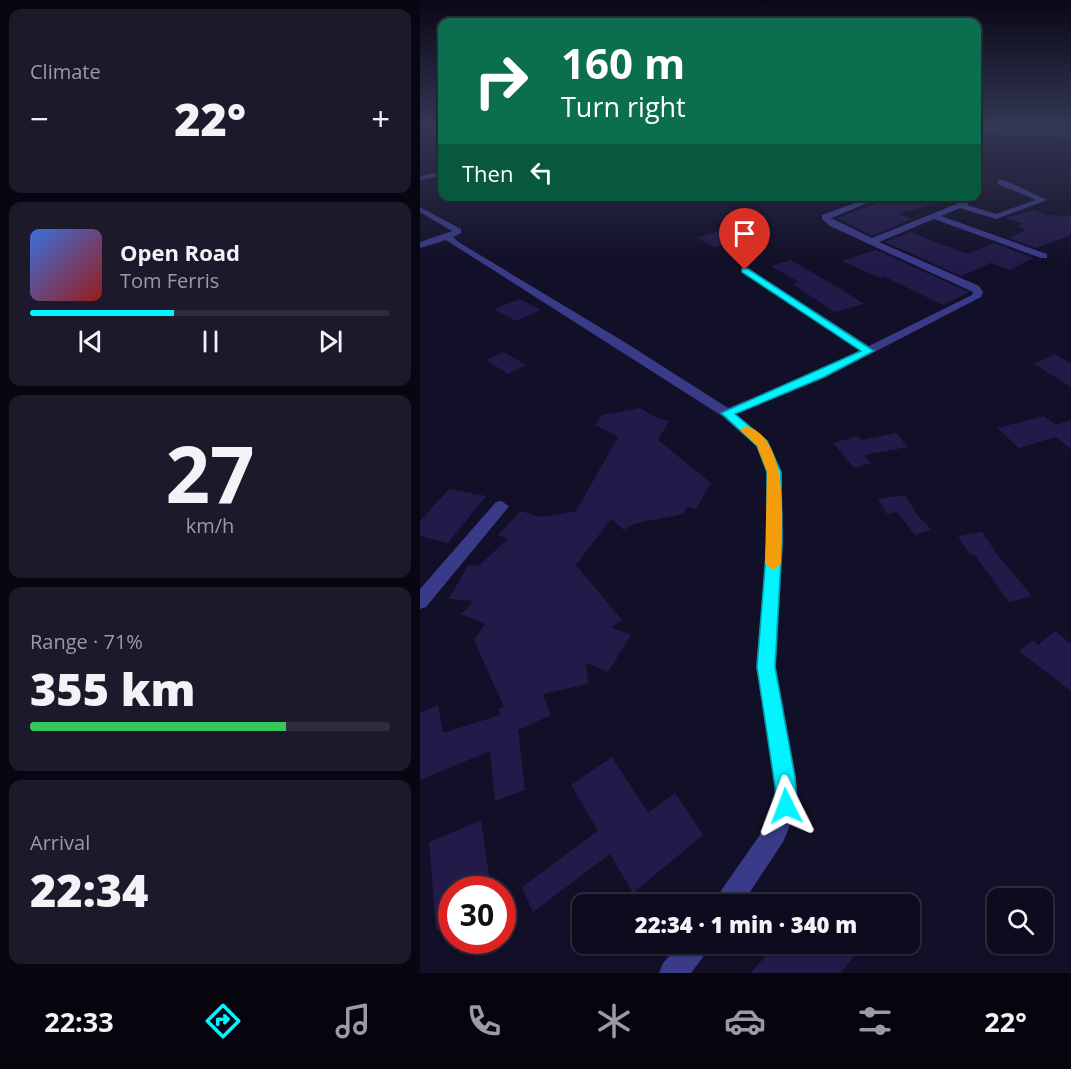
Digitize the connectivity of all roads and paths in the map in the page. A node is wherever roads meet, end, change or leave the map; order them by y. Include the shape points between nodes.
1 (438, 175) edge
2 (420, 178) edge
3 (1001, 182) dead end
4 (868, 201) edge
5 (420, 209) edge
6 (934, 216) junction
7 (447, 237) junction
8 (872, 242) junction
9 (420, 245) edge
10 (1044, 255) dead end
11 (745, 270) dead end
12 (869, 351) junction
13 (727, 413) junction
14 (501, 506) dead end
15 (420, 602) edge
16 (735, 894) edge
17 (689, 954) edge
18 (673, 973) edge

1 - 2 street
3 - 6 street via 1043,200 996,217 962,204
4 - 8 street via 825,217
5 - 7 street via 458,231
6 - 8 street
6 - 10 street
7 - 9 street
7 - 13 street
8 - 12 street via 978,292 971,301
11 - 12 street
12 - 13 street
13 - 16 street via 763,444 774,472 775,542 766,667 785,777 786,806 775,834
14 - 15 street
17 - 18 street

